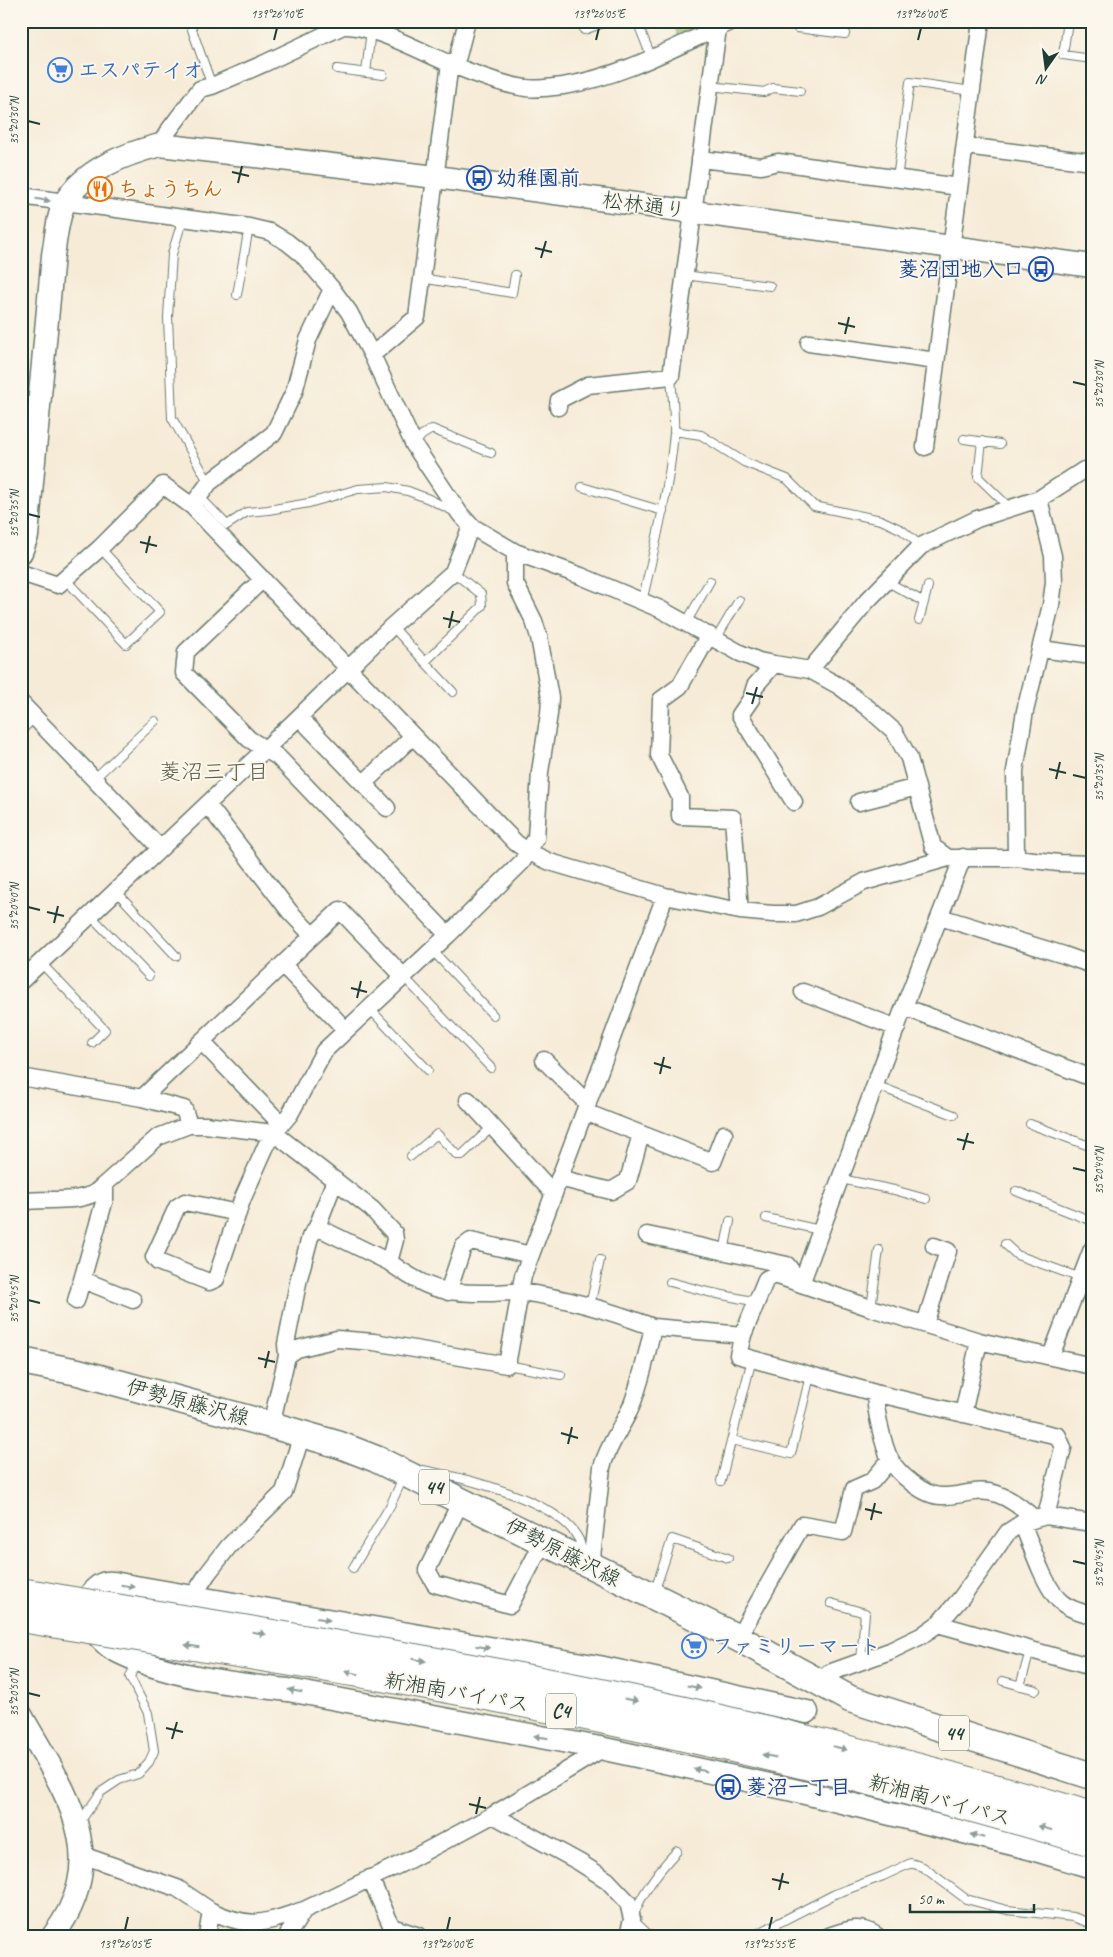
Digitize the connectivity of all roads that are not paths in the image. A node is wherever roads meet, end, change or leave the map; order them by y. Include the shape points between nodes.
1 (189, 21) edge
2 (466, 21) edge
3 (608, 21) edge
4 (637, 21) edge
5 (798, 21) edge
6 (846, 21) edge
7 (981, 21) edge
8 (1068, 21) edge
9 (726, 24) edge
10 (371, 26) edge
11 (584, 30) dead end
12 (652, 58) junction
13 (1092, 59) edge
14 (452, 65) junction
15 (337, 69) dead end
16 (366, 73) junction
17 (383, 75) dead end
18 (212, 86) junction
19 (710, 86) junction
20 (800, 91) dead end
21 (972, 91) junction
22 (160, 145) junction
23 (964, 146) junction
24 (700, 158) junction
25 (1092, 162) edge
26 (436, 177) junction
27 (897, 178) junction
28 (959, 187) junction
29 (21, 196) edge
30 (64, 203) junction
31 (692, 212) junction
32 (183, 218) junction
33 (249, 227) junction
34 (951, 247) junction
35 (1092, 266) edge
36 (515, 275) dead end
37 (684, 275) junction
38 (421, 278) junction
39 (770, 286) dead end
40 (332, 289) junction
41 (237, 294) dead end
42 (809, 343) dead end
43 (372, 354) junction
44 (936, 361) junction
45 (671, 376) junction
46 (558, 407) dead end
47 (674, 431) junction
48 (964, 439) dead end
49 (982, 441) junction
50 (1000, 444) dead end
51 (414, 445) junction
52 (925, 447) dead end
53 (491, 453) dead end
54 (1092, 470) edge
55 (209, 482) junction
56 (582, 486) dead end
57 (1039, 499) junction
58 (195, 501) junction
59 (1010, 508) junction
60 (663, 511) junction
61 (465, 520) junction
62 (921, 546) junction
63 (100, 548) junction
64 (21, 552) edge
65 (515, 552) junction
66 (453, 572) junction
67 (21, 573) edge
68 (262, 579) junction
69 (66, 580) junction
70 (710, 581) dead end
71 (886, 581) junction
72 (928, 586) dead end
73 (739, 600) dead end
74 (642, 602) junction
75 (924, 602) junction
76 (920, 620) dead end
77 (686, 623) junction
78 (392, 626) junction
79 (712, 637) junction
80 (1041, 649) junction
81 (1092, 656) edge
82 (425, 662) junction
83 (774, 664) junction
84 (348, 669) junction
85 (810, 670) junction
86 (453, 692) dead end
87 (21, 703) edge
88 (35, 717) junction
89 (299, 717) junction
90 (155, 722) dead end
91 (21, 731) edge
92 (413, 736) junction
93 (265, 749) junction
94 (94, 779) junction
95 (364, 783) junction
96 (917, 787) junction
97 (794, 802) dead end
98 (859, 802) dead end
99 (207, 804) junction
100 (387, 808) dead end
101 (160, 848) junction
102 (529, 852) junction
103 (956, 858) junction
104 (1016, 858) junction
105 (1092, 864) edge
106 (116, 891) junction
107 (665, 896) junction
108 (740, 911) junction
109 (90, 915) junction
110 (940, 917) junction
111 (448, 935) junction
112 (313, 936) junction
113 (432, 950) junction
114 (176, 956) dead end
115 (40, 962) junction
116 (283, 964) junction
117 (1092, 965) edge
118 (149, 976) dead end
119 (404, 976) junction
120 (21, 981) edge
121 (803, 992) dead end
122 (904, 1007) junction
123 (369, 1008) junction
124 (493, 1015) dead end
125 (897, 1028) junction
126 (346, 1030) junction
127 (202, 1042) junction
128 (92, 1043) dead end
129 (544, 1060) dead end
130 (491, 1068) dead end
131 (428, 1070) dead end
132 (21, 1076) edge
133 (1092, 1078) edge
134 (875, 1085) junction
135 (142, 1098) junction
136 (468, 1100) dead end
137 (586, 1108) junction
138 (954, 1115) dead end
139 (1030, 1124) dead end
140 (189, 1125) junction
141 (492, 1127) junction
142 (277, 1128) junction
143 (641, 1134) junction
144 (724, 1134) dead end
145 (1092, 1147) edge
146 (411, 1156) dead end
147 (559, 1178) junction
148 (841, 1179) junction
149 (335, 1180) junction
150 (105, 1184) junction
151 (1016, 1191) dead end
152 (554, 1194) junction
153 (926, 1199) dead end
154 (21, 1202) edge
155 (238, 1213) junction
156 (766, 1218) dead end
157 (730, 1221) dead end
158 (1092, 1221) edge
159 (318, 1227) junction
160 (820, 1230) junction
161 (647, 1235) dead end
162 (1005, 1244) dead end
163 (934, 1246) dead end
164 (1092, 1249) edge
165 (879, 1250) dead end
166 (724, 1252) junction
167 (531, 1255) junction
168 (600, 1260) dead end
169 (389, 1262) junction
170 (83, 1280) junction
171 (670, 1282) dead end
172 (801, 1284) junction
173 (1083, 1284) edge
174 (448, 1292) junction
175 (520, 1292) junction
176 (133, 1300) dead end
177 (76, 1302) dead end
178 (757, 1302) junction
179 (590, 1306) junction
180 (871, 1308) junction
181 (926, 1324) junction
182 (653, 1328) junction
183 (743, 1335) junction
184 (979, 1341) junction
185 (287, 1356) junction
186 (1051, 1356) junction
187 (752, 1359) junction
188 (21, 1361) edge
189 (507, 1365) junction
190 (1092, 1366) edge
191 (560, 1375) dead end
192 (810, 1376) junction
193 (875, 1393) junction
194 (963, 1414) junction
195 (271, 1425) junction
196 (302, 1434) junction
197 (732, 1440) junction
198 (890, 1460) junction
199 (405, 1472) junction
200 (721, 1481) dead end
201 (461, 1501) junction
202 (1034, 1519) junction
203 (1092, 1523) edge
204 (543, 1542) junction
205 (728, 1558) dead end
206 (588, 1564) junction
207 (353, 1568) dead end
208 (21, 1592) edge
209 (183, 1594) junction
210 (653, 1597) junction
211 (831, 1603) dead end
212 (21, 1604) edge
213 (67, 1614) junction
214 (1092, 1614) edge
215 (21, 1618) edge
216 (938, 1624) junction
217 (738, 1638) junction
218 (1030, 1651) junction
219 (137, 1659) junction
220 (862, 1661) junction
221 (599, 1667) junction
222 (1092, 1667) edge
223 (1003, 1681) dead end
224 (820, 1683) junction
225 (1020, 1686) junction
226 (1036, 1690) dead end
227 (807, 1712) junction
228 (21, 1715) edge
229 (600, 1748) junction
230 (1092, 1776) edge
231 (793, 1790) junction
232 (494, 1815) junction
233 (1092, 1816) edge
234 (77, 1825) junction
235 (1092, 1842) edge
236 (677, 1851) dead end
237 (82, 1855) junction
238 (1092, 1868) edge
239 (370, 1878) junction
240 (304, 1910) junction
241 (211, 1911) junction
242 (632, 1919) junction
243 (1092, 1924) edge
244 (53, 1936) edge
245 (207, 1936) edge
246 (286, 1936) edge
247 (419, 1936) edge
248 (628, 1936) edge
249 (650, 1936) edge
250 (753, 1936) edge
251 (829, 1936) edge
252 (877, 1936) edge

1 - 18 lane
2 - 14 street via 458,56
3 - 11 lane
4 - 12 lane
5 - 6 lane via 797,28 844,34
7 - 21 street
8 - 13 lane via 1062,55
9 - 12 street
9 - 19 street
10 - 14 street
10 - 16 lane
10 - 18 street via 343,26
12 - 14 street via 620,73 548,88 526,88
14 - 26 street
15 - 16 lane
16 - 17 lane
18 - 22 street via 200,89
19 - 20 lane via 764,92 772,88
19 - 24 street
21 - 23 street
21 - 27 lane via 910,82
22 - 26 street, 松林通り
22 - 30 street, 松林通り via 119,158 98,169 78,185
23 - 25 street
23 - 28 street
24 - 27 street via 761,166 778,162
24 - 31 street
26 - 31 street, 松林通り
26 - 38 street
27 - 28 street
28 - 34 street
29 -> 30 street
30 - 32 street
30 - 64 street via 53,255 27,536
31 - 34 street, 松林通り
31 - 37 street
32 - 33 street
32 - 55 lane via 172,254 168,317 172,418
33 - 40 street via 270,232 286,242 302,254
33 - 41 lane
34 - 35 street, 松林通り
34 - 44 street
36 - 38 lane via 512,293
37 - 39 lane
37 - 45 street
38 - 43 street via 417,317
40 - 43 street
40 - 55 street via 308,340 294,392 274,433
42 - 44 street
43 - 51 street
44 - 52 street
45 - 46 street via 588,385 560,400
45 - 47 lane
47 - 60 lane
47 - 62 lane via 701,435 744,462 787,479 814,506 881,520 902,530
48 - 49 lane
49 - 50 lane
49 - 59 lane via 978,477
51 - 53 lane via 422,435 432,430
51 - 61 street
54 - 57 street via 1084,470
55 - 58 street
56 - 60 lane
57 - 59 street
57 - 80 street via 1053,556 1054,582
58 - 61 lane via 227,525 247,512 309,503 358,489 387,487 429,499
58 - 63 street via 163,485
58 - 68 street
59 - 62 street via 977,519
60 - 74 lane
61 - 65 street
61 - 66 street
62 - 71 street
63 - 69 street
63 - 69 lane via 160,612 126,644
65 - 74 street
65 - 102 street via 515,582 539,637 550,698 540,772 536,838
66 - 78 street
66 - 82 lane via 480,594 482,606
67 - 69 street via 58,585
68 - 84 street
68 - 93 street via 186,652 184,672 249,739
70 - 77 lane
71 - 75 lane
71 - 85 street
72 - 75 lane
73 - 79 lane
74 - 77 street
75 - 76 lane
77 - 79 street
78 - 82 lane
78 - 84 street
79 - 83 street via 740,654
79 - 108 street via 680,686 661,700 659,754 680,797 680,816 733,818
80 - 81 street
80 - 104 street via 1025,711 1015,770
82 - 86 lane
83 - 85 street
83 - 97 street via 755,686 740,715
84 - 89 street
84 - 92 street
85 - 96 street via 846,692 894,731 909,758
87 - 88 street
88 - 91 lane
88 - 94 street
89 - 93 street
89 - 95 street
90 - 94 lane
92 - 95 street
92 - 102 street via 516,843
93 - 99 street
93 - 111 street via 278,757
94 - 101 street
95 - 100 street
96 - 98 street
96 - 103 street via 933,847
99 - 101 street
99 - 112 street via 290,912
101 - 106 street
102 - 107 street via 550,862
102 - 111 street
103 - 104 street
103 - 108 street via 864,882 818,907 796,914
103 - 110 street
104 - 105 street
106 - 109 street
106 - 114 lane
107 - 108 street
107 - 137 street
109 - 115 street
109 - 118 lane
110 - 117 street
110 - 122 street
111 - 113 street
112 - 116 street
112 - 119 street via 340,910
113 - 119 street
113 - 124 lane
115 - 120 street
115 - 128 lane via 106,1030
116 - 126 street
116 - 127 street
119 - 123 street
119 - 130 lane
121 - 125 street
122 - 125 street
122 - 133 street
123 - 126 street
123 - 131 lane
125 - 134 street
126 - 142 street via 324,1051 290,1114
127 - 135 street
127 - 142 street
129 - 137 street
132 - 135 street
134 - 138 lane
134 - 148 street
135 - 140 street via 184,1109
136 - 141 street
137 - 143 street
137 - 147 street
139 - 145 lane
140 - 142 street
140 - 150 street via 158,1137
141 - 146 lane via 462,1155 457,1155 437,1134
141 - 152 street
142 - 149 street
142 - 155 street
143 - 144 street via 713,1162
143 - 147 street via 628,1181 611,1191
147 - 152 street
148 - 153 lane
148 - 160 street
149 - 159 street
149 - 169 street via 372,1209 394,1233
150 - 154 street via 93,1194 74,1199
150 - 170 street via 105,1199
151 - 158 lane
152 - 167 street
155 - 155 street via 185,1202 177,1206 154,1257 158,1262 208,1282 216,1278
156 - 160 lane
157 - 166 lane
159 - 169 street
159 - 185 street via 310,1237 299,1278 286,1344
160 - 172 street
161 - 166 street
162 - 173 lane via 1017,1255
163 - 181 street via 948,1251
164 - 173 street
165 - 180 lane
166 - 172 street via 787,1266
167 - 174 street via 471,1241 463,1247
167 - 175 street
168 - 179 lane
169 - 174 street via 410,1278
170 - 176 street
170 - 177 street
171 - 178 lane
172 - 178 street via 775,1275 766,1279
172 - 180 street
173 - 186 street
174 - 175 street
175 - 179 street
175 - 189 street
178 - 183 street
179 - 182 street via 615,1312
180 - 181 street
181 - 184 street
182 - 183 street
182 - 206 street via 644,1370 630,1408 605,1456
183 - 187 street via 738,1355
184 - 186 street
184 - 194 street
185 - 189 street via 297,1349 337,1339 374,1342
185 - 195 street
186 - 190 street
187 - 192 street
187 - 197 lane
188 - 195 main road, 伊勢原藤沢線 / 44 via 78,1372
189 - 191 lane
192 - 193 street
192 - 197 lane via 791,1454
193 - 194 street
193 - 198 street via 875,1407
194 - 202 street via 1058,1436 1063,1448
195 - 196 main road, 伊勢原藤沢線 / 44
196 - 199 main road, 伊勢原藤沢線 / 44 via 340,1445
196 - 209 street via 284,1492 229,1546 208,1573
197 - 200 lane
198 - 202 street via 910,1482 925,1492 940,1496 978,1491 996,1493 1008,1498
198 - 217 street via 879,1475 854,1489 843,1532 802,1525
199 - 201 main road, 伊勢原藤沢線 / 44
199 - 206 lane via 423,1470 495,1488 530,1502 562,1520 579,1540
199 - 207 lane via 390,1506
201 - 204 main road, 伊勢原藤沢線 / 44
201 - 204 street via 427,1570 435,1584 510,1605
202 - 203 street
202 - 214 street via 1040,1566 1057,1598 1069,1607
202 - 216 street via 1008,1532 961,1598
204 - 206 main road, 伊勢原藤沢線 / 44
205 - 210 lane via 672,1539
206 - 210 main road, 伊勢原藤沢線 / 44
208 -> 233 highway, 新湘南バイパス / C4, bridge via 447,1664 643,1702 914,1766
213 -> 209 street via 80,1609 95,1590 107,1583
209 - 219 street via 141,1607 132,1627 130,1646
209 -> 221 street
210 - 217 main road, 伊勢原藤沢線 / 44
211 - 220 lane via 865,1613
212 - 213 street
213 - 219 street via 86,1623 112,1648
235 -> 215 highway, 新湘南バイパス / C4, bridge via 1020,1820 784,1759 560,1711
216 - 218 street
216 - 220 street via 921,1636
217 - 224 main road, 伊勢原藤沢線 / 44
218 - 222 street
218 - 225 lane
229 -> 219 street via 165,1670
219 - 234 lane via 130,1677 148,1713 154,1751 138,1774 119,1780 101,1792
220 - 224 street via 829,1673
221 -> 227 street
221 - 229 street
223 - 225 lane
224 - 227 street
224 - 230 main road, 伊勢原藤沢線 / 44 via 850,1699
225 - 226 lane
227 - 231 street
228 - 234 street via 70,1803
231 -> 229 street
229 - 232 street
238 -> 231 street via 1029,1848
232 - 239 street
232 - 242 street via 607,1880 628,1902
234 - 237 street
236 - 242 lane via 658,1870 638,1902
237 - 241 street via 177,1888
237 - 244 street via 78,1891
239 - 240 street
239 - 247 street via 392,1927
240 - 241 street via 263,1923 230,1920
240 - 246 street
241 - 245 street
242 - 248 street
242 - 249 lane
243 - 250 lane via 1073,1917 1007,1910 966,1899 923,1867 911,1863 836,1894
251 - 252 street via 853,1928

